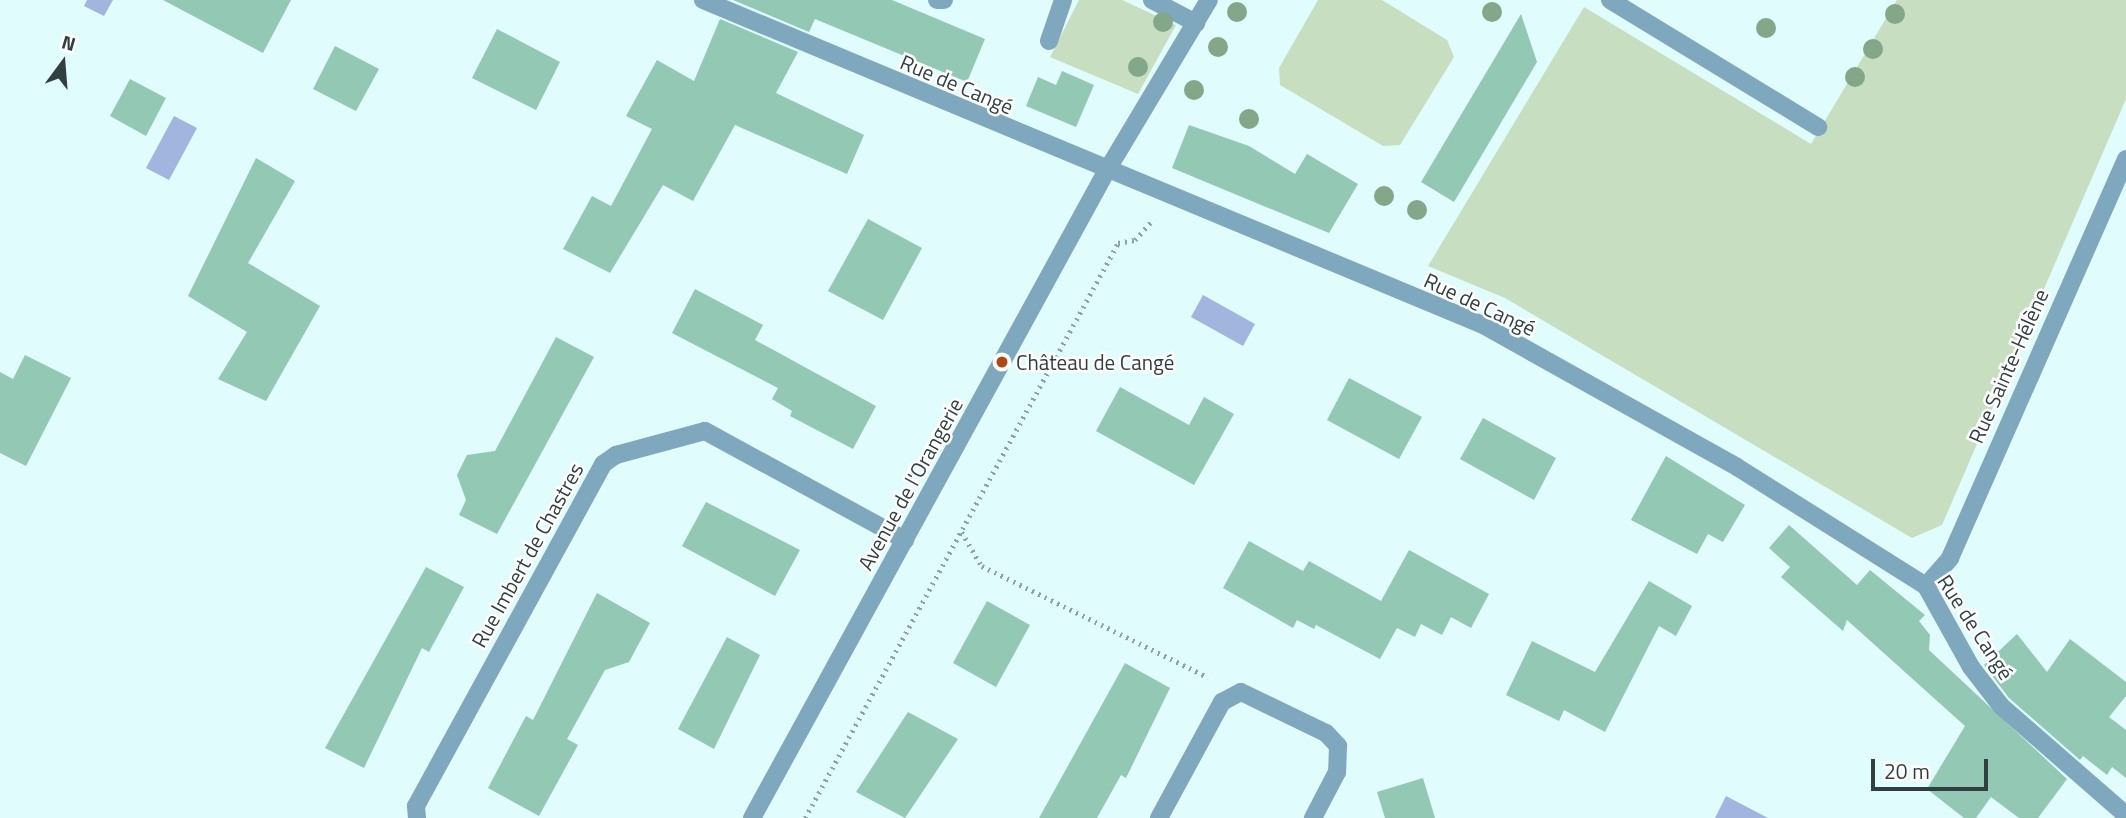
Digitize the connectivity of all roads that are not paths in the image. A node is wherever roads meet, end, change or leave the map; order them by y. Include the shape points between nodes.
1 (702, 0) edge
2 (937, 0) edge
3 (944, 0) edge
4 (1063, 0) edge
5 (1152, 0) edge
6 (1209, 0) edge
7 (1610, 0) edge
8 (1196, 23) junction
9 (1049, 41) dead end
10 (1818, 127) dead end
11 (2126, 159) edge
12 (1107, 172) junction
13 (905, 540) junction
14 (1926, 586) junction
15 (2126, 816) edge
16 (417, 818) edge
17 (752, 818) edge
18 (1158, 818) edge
19 (1314, 818) edge

1 - 12 street, Rue de Cangé
2 - 3 street
4 - 9 street
5 - 8 street
6 - 8 street, Avenue de l'Orangerie
7 - 10 street
8 - 12 street, Avenue de l'Orangerie
11 - 14 street, Rue Sainte-Hélène via 1950,558
12 - 13 street, Avenue de l'Orangerie
12 - 14 street, Rue de Cangé via 1483,326 1839,527
13 - 16 street, Rue Imbert de Chastres via 705,431 616,455 596,476 416,806
13 - 17 street, Avenue de l'Orangerie
14 - 15 street, Rue de Cangé via 1971,667 2001,706
18 - 19 street via 1230,694 1251,693 1338,746 1337,772

